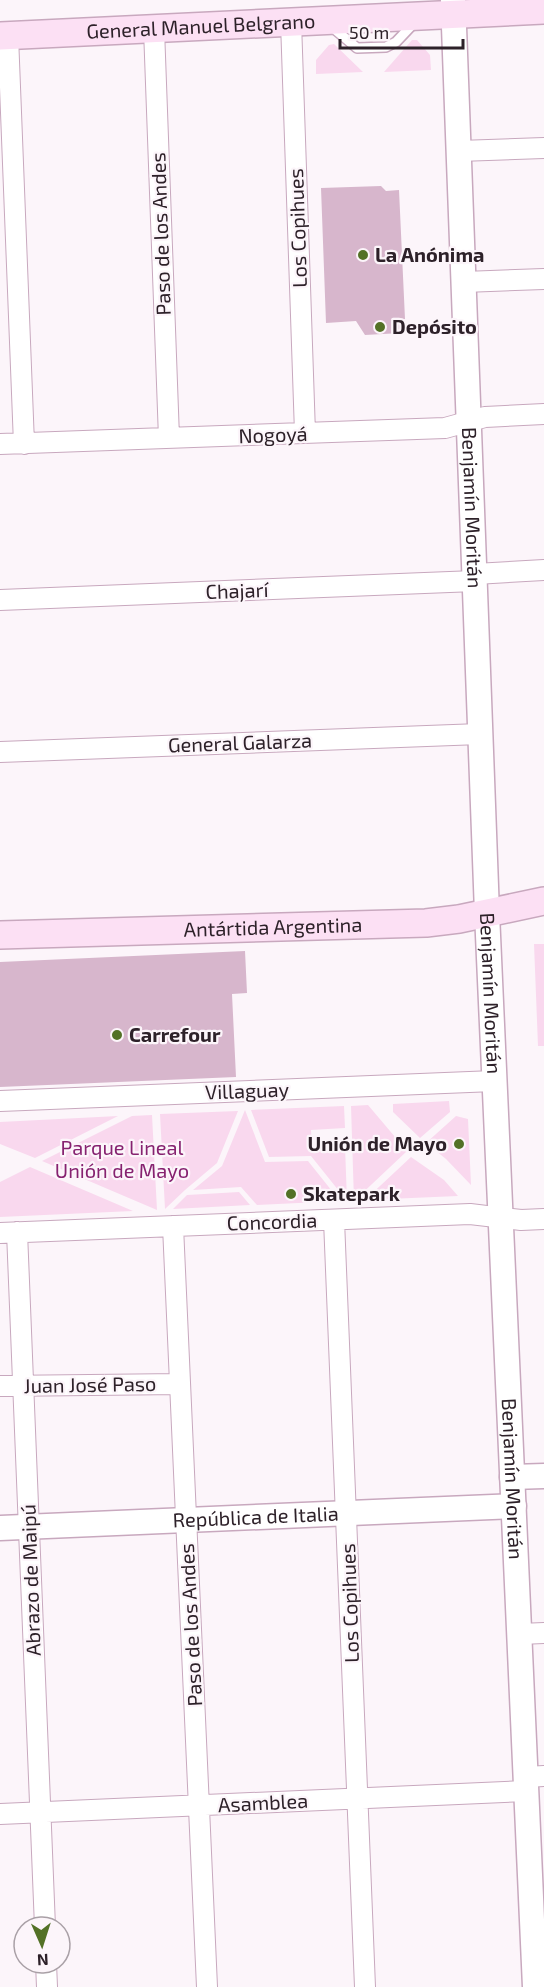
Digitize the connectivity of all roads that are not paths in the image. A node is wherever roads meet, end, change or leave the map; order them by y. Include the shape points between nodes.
1 (454, 7) edge
2 (544, 10) edge
3 (291, 22) junction
4 (154, 29) junction
5 (4, 36) edge
6 (544, 148) edge
7 (459, 151) junction
8 (544, 279) edge
9 (464, 282) junction
10 (544, 414) edge
11 (469, 422) junction
12 (305, 433) junction
13 (169, 438) junction
14 (0, 444) edge
15 (24, 444) junction
16 (544, 570) edge
17 (475, 578) junction
18 (0, 600) edge
19 (480, 734) junction
20 (0, 752) edge
21 (544, 901) edge
22 (487, 913) junction
23 (0, 935) edge
24 (494, 1081) junction
25 (0, 1101) edge
26 (501, 1217) junction
27 (544, 1219) edge
28 (333, 1220) junction
29 (173, 1226) junction
30 (8, 1233) edge
31 (180, 1384) junction
32 (0, 1386) edge
33 (23, 1386) junction
34 (544, 1476) edge
35 (512, 1477) junction
36 (514, 1506) junction
37 (346, 1513) junction
38 (186, 1520) junction
39 (29, 1527) junction
40 (0, 1528) edge
41 (544, 1633) edge
42 (520, 1634) junction
43 (532, 1782) edge
44 (358, 1799) junction
45 (199, 1806) junction
46 (40, 1813) junction
47 (0, 1814) edge
48 (44, 1915) edge
49 (538, 1919) edge
50 (207, 1987) edge
51 (365, 1987) edge
52 (535, 1987) edge

1 - 2 main road, General Manuel Belgrano
1 - 3 main road, General Manuel Belgrano via 420,16
1 - 7 street, Benjamín Moritán
3 - 4 main road, General Manuel Belgrano
3 - 12 street, Los Copihues
4 - 5 main road, General Manuel Belgrano
4 - 13 street, Paso de los Andes
5 - 15 street
6 - 7 street
7 - 9 street, Benjamín Moritán
8 - 9 street
9 - 11 street, Benjamín Moritán
10 - 11 street, Nogoyá via 491,416
11 - 12 street, Nogoyá via 445,428
11 - 17 street, Benjamín Moritán
12 - 13 street, Nogoyá
13 - 15 street, Nogoyá
14 - 15 street, Nogoyá
16 - 17 street, Chajarí
17 - 18 street, Chajarí
17 - 19 street, Benjamín Moritán
19 - 20 street, General Galarza
19 - 22 street, Benjamín Moritán
21 - 22 main road, Antártida Argentina
22 - 23 main road, Antártida Argentina via 426,922
22 - 24 street, Benjamín Moritán
24 - 25 street, Villaguay
24 - 26 street, Benjamín Moritán
26 - 27 street, Concordia
26 - 28 street, Concordia via 479,1214
26 - 35 street, Benjamín Moritán
28 - 29 street, Concordia
28 - 37 street, Los Copihues
29 - 30 street, Concordia
29 - 31 street, Paso de los Andes
30 - 33 street, Abrazo de Maipú
31 - 33 street, Juan José Paso
31 - 38 street, Paso de los Andes
32 - 33 street, Juan José Paso
33 - 39 street, Abrazo de Maipú
34 - 35 street
35 - 36 street, Benjamín Moritán
36 - 37 street, República de Italia
36 - 42 street, Benjamín Moritán
37 - 38 street, República de Italia
37 - 44 street, Los Copihues
38 - 39 street, República de Italia
38 - 45 street, Paso de los Andes
39 - 40 street, República de Italia
39 - 46 street, Abrazo de Maipú
41 - 42 street
42 - 43 street, Benjamín Moritán
43 - 44 street, Asamblea
43 - 49 street, Benjamín Moritán
44 - 45 street, Asamblea
44 - 51 street, Los Copihues
45 - 46 street, Asamblea
45 - 50 street, Paso de los Andes
46 - 47 street, Asamblea
46 - 48 street, Abrazo de Maipú
49 - 52 street, Benjamín Moritán

